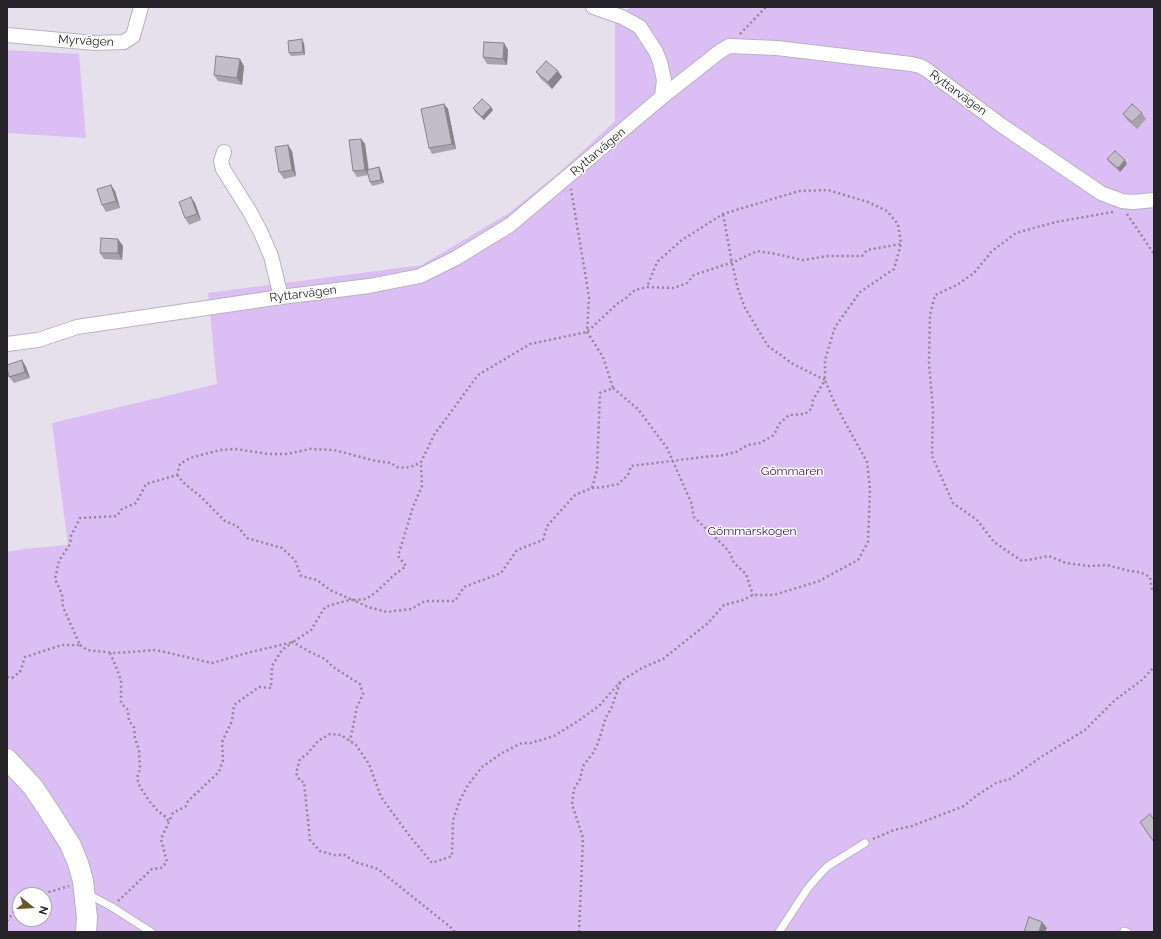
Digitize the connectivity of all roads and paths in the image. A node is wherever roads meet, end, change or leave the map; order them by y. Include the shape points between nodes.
1 (141, 7) edge
2 (593, 7) edge
3 (766, 7) edge
4 (7, 35) edge
5 (729, 46) junction
6 (662, 97) junction
7 (224, 152) dead end
8 (569, 176) junction
9 (1154, 200) edge
10 (1121, 205) junction
11 (723, 214) junction
12 (901, 244) junction
13 (1154, 254) edge
14 (732, 263) junction
15 (647, 287) junction
16 (281, 297) junction
17 (587, 332) junction
18 (7, 344) edge
19 (825, 380) junction
20 (613, 388) junction
21 (421, 462) junction
22 (673, 462) junction
23 (177, 474) junction
24 (592, 488) junction
25 (1154, 590) edge
26 (753, 595) junction
27 (353, 600) junction
28 (293, 642) junction
29 (80, 645) junction
30 (109, 653) junction
31 (1154, 666) edge
32 (7, 677) edge
33 (621, 681) junction
34 (350, 741) junction
35 (7, 759) edge
36 (169, 822) junction
37 (865, 842) joint
38 (83, 886) junction
39 (52, 892) edge
40 (112, 907) junction
41 (86, 932) edge
42 (151, 932) edge
43 (454, 932) edge
44 (579, 932) edge
45 (779, 932) edge
46 (1124, 932) edge
47 (1127, 932) edge

1 - 4 street, Myrvägen via 133,36 124,42 95,44
2 - 6 street via 622,17 640,27 660,62 664,80
3 - 5 path
5 - 6 street, Ryttarvägen
5 - 10 street, Ryttarvägen via 777,48 920,66 1001,125
6 - 8 street, Ryttarvägen
7 - 16 street via 221,161 223,170 261,233 271,256
8 - 16 street, Ryttarvägen via 510,225 427,273 405,280 369,286
8 - 17 path via 590,297
9 - 10 street, Ryttarvägen
10 - 13 path
10 - 25 path via 1016,233 992,251 974,273 935,296 930,315 929,363 933,410 932,456 953,503 977,520 994,542 1022,561 1049,556 1066,563 1107,565 1140,572 1150,577
11 - 12 path via 799,191 828,190 868,202 887,211 898,224
11 - 14 path
11 - 15 path via 682,240 657,262
12 - 14 path via 867,250 862,256 828,256 803,260 757,251
12 - 19 path via 894,269 860,292 835,327 825,360
14 - 15 path via 694,275 687,282 674,288
14 - 19 path via 745,308 768,346 793,364
15 - 17 path via 635,290
16 - 18 street, Ryttarvägen via 77,327 38,340
17 - 20 path via 602,357
17 - 21 path via 530,344 478,376 434,435
19 - 22 path via 813,400 812,408 805,414 789,415 779,424 774,435 760,443 748,444 736,452 720,456
19 - 26 path via 835,404 867,462 870,489 868,542 858,560 819,581 774,595
20 - 22 path via 638,409 667,448
20 - 24 path via 600,393 597,469
21 - 23 path via 405,468 334,450 310,449 287,454 269,454 235,449 190,458 180,464
21 - 27 path via 422,486 398,556 406,566 366,599
22 - 24 path via 631,466 628,475 618,484
22 - 26 path via 691,502 694,517 729,551 734,563 746,574
23 - 27 path via 225,521 237,526 247,538 282,548 296,560 302,576 317,580 330,590
23 - 29 path via 146,484 136,503 116,516 80,518 70,544 59,561 55,579 62,594 63,607
24 - 27 path via 575,495 547,526 543,540 517,550 501,573 464,587 454,602 425,601 411,609 387,612
26 - 33 path via 724,605 708,623 663,659
27 - 28 path via 325,607 311,630
28 - 30 path via 212,663 156,650
28 - 34 path via 325,659 360,684 363,694 356,707
28 - 36 path via 282,650 272,666 271,688 259,687 234,704 232,721 222,742 223,760 219,772 188,800 186,806 173,813
29 - 30 path via 87,650
29 - 32 path via 62,644 25,657 20,672 12,678
30 - 36 path via 121,680 121,703 128,710 129,721 134,727 139,750 140,770 137,778 140,787
31 - 37 path via 1142,680 1115,700 1085,730 1010,778 996,783 964,806
33 - 34 path via 598,706 578,722 554,736 522,743 482,767 460,800 454,820 452,856 432,863 381,796 369,764 356,745
33 - 44 path via 598,743 574,789 572,804 583,838
34 - 43 path via 341,735 330,734 318,741 300,759 296,773 300,781 304,782 310,840 320,851 345,855 355,862 378,868
35 - 38 street via 33,788 70,844 78,863
36 - 40 path via 161,839 167,862 161,868 152,869
37 - 45 lane via 821,873
38 - 39 path
38 - 40 lane
38 - 41 street
40 - 42 lane
46 - 47 lane

